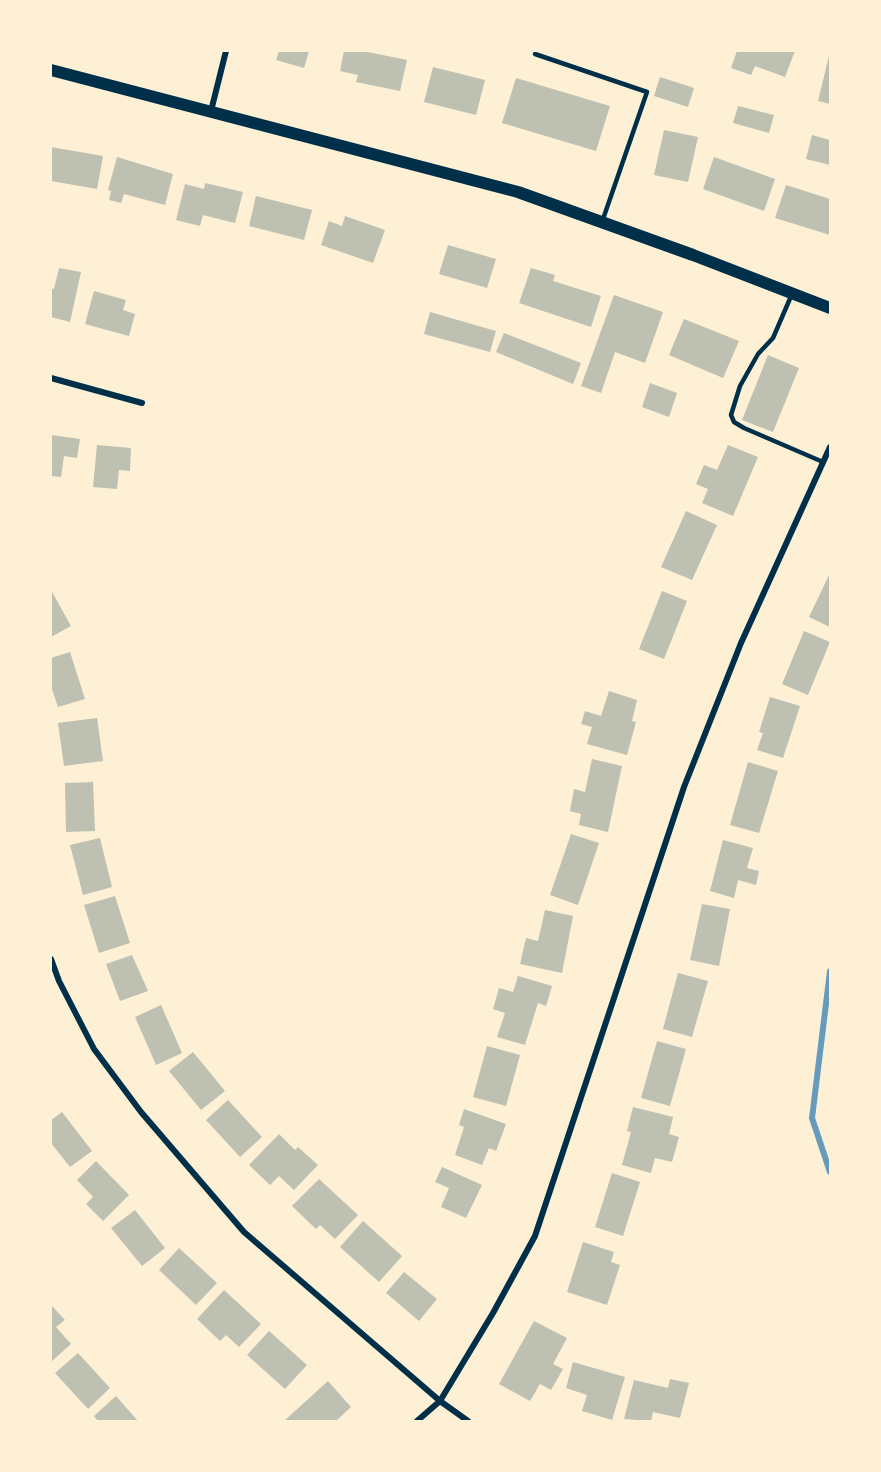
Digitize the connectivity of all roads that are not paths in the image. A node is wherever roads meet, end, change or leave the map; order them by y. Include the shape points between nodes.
1 (226, 51) edge
2 (535, 54) dead end
3 (51, 70) edge
4 (211, 111) junction
5 (602, 222) junction
6 (792, 294) junction
7 (830, 308) edge
8 (51, 378) edge
9 (142, 403) dead end
10 (830, 447) edge
11 (823, 462) junction
12 (51, 959) edge
13 (440, 1401) junction
14 (417, 1421) edge
15 (468, 1421) edge

1 - 4 street
2 - 5 lane via 647,92
3 - 4 main road
4 - 5 main road via 518,192
5 - 6 main road
6 - 7 main road
6 - 11 lane via 773,338 758,354 740,386 731,415 744,428
8 - 9 street
10 - 11 street
11 - 13 street via 741,643 684,788 535,1236
12 - 13 street via 94,1049 141,1112 244,1232
13 - 14 street
13 - 15 street

